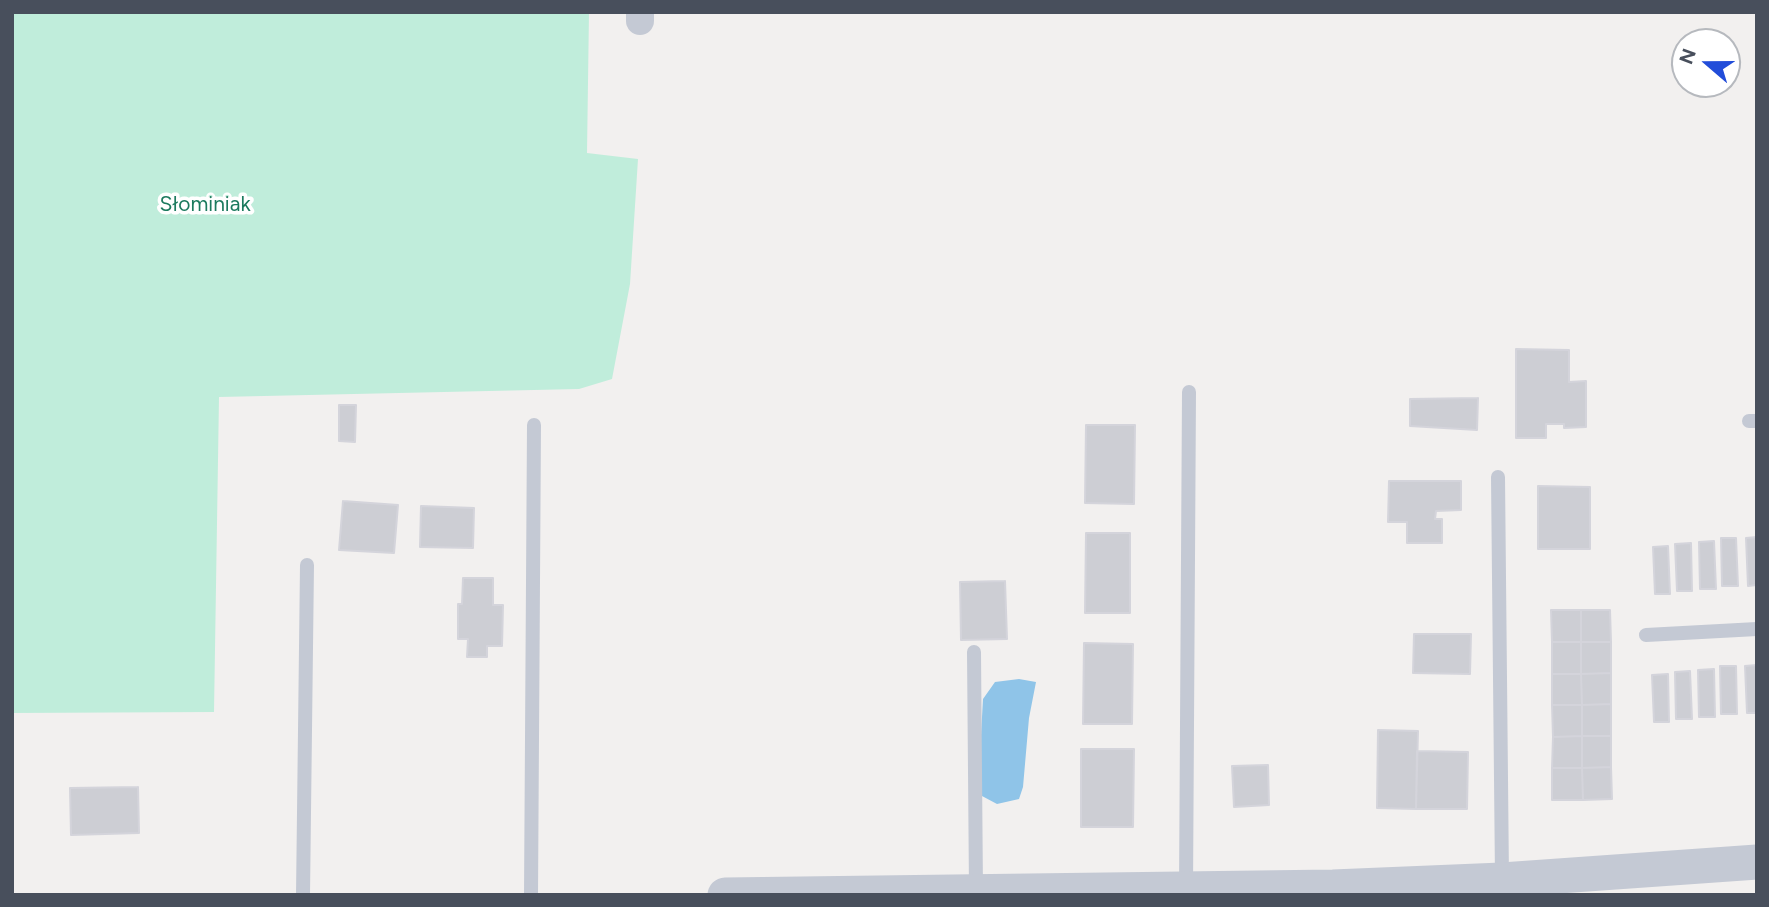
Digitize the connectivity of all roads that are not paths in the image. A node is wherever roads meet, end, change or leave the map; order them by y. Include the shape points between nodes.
1 (1189, 392) dead end
2 (534, 425) dead end
3 (1498, 477) dead end
4 (307, 565) dead end
5 (1757, 629) edge
6 (1646, 635) dead end
7 (974, 652) dead end
8 (1757, 862) edge
9 (1502, 880) junction
10 (1186, 890) junction
11 (1333, 891) edge
12 (976, 892) junction
13 (1127, 892) edge
14 (303, 895) edge
15 (531, 895) edge
16 (725, 895) edge

1 - 10 lane
2 - 15 lane
3 - 9 lane
4 - 14 lane
5 - 6 lane
7 - 12 lane
8 - 9 street
9 - 11 street
10 - 11 street
10 - 13 street
12 - 13 street
12 - 16 street

